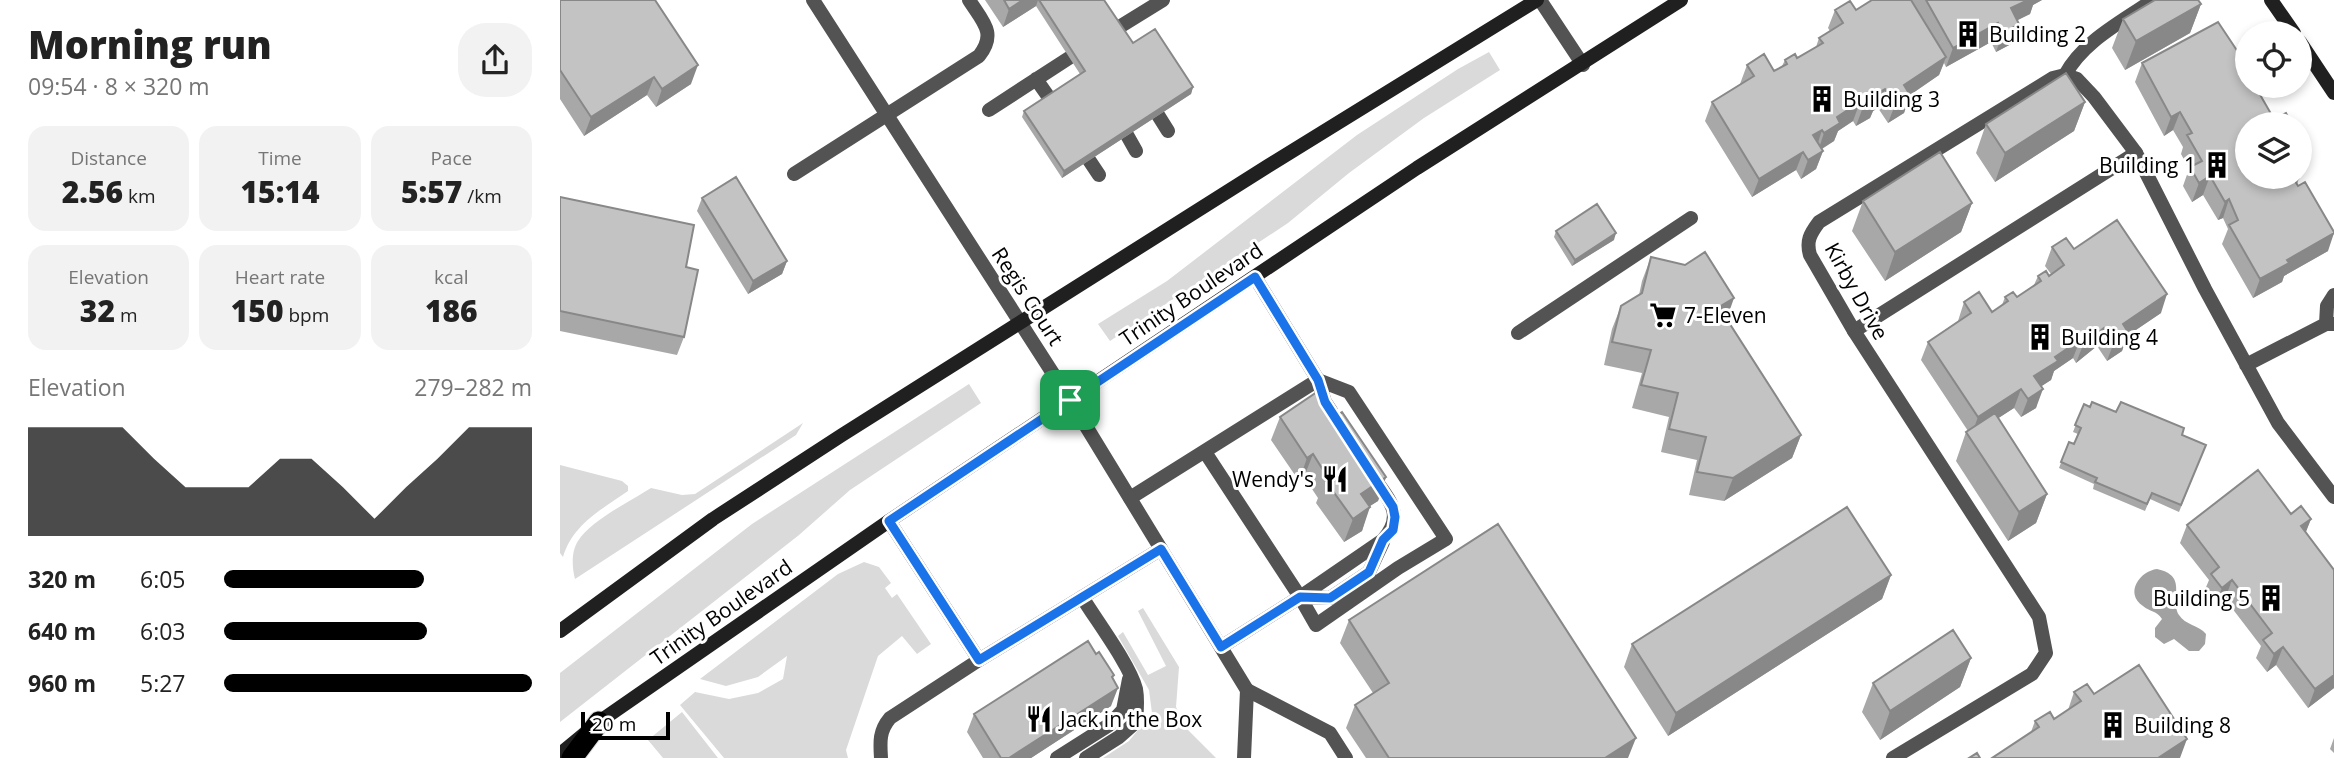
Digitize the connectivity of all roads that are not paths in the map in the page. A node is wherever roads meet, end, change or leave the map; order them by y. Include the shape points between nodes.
1 (813, 0) edge
2 (969, 0) edge
3 (1163, 0) edge
4 (1539, 0) edge
5 (1681, 0) edge
6 (2153, 0) edge
7 (2271, 0) edge
8 (2286, 21) edge
9 (1116, 29) edge
10 (1069, 58) edge
11 (2312, 60) edge
12 (1583, 65) junction
13 (2065, 75) junction
14 (1036, 79) junction
15 (2334, 93) edge
16 (1050, 99) edge
17 (989, 110) dead end
18 (887, 115) junction
19 (1158, 116) edge
20 (1168, 131) dead end
21 (1126, 135) edge
22 (1136, 151) dead end
23 (2136, 153) junction
24 (1089, 160) edge
25 (794, 174) dead end
26 (1099, 175) dead end
27 (1691, 218) dead end
28 (1255, 277) junction
29 (2334, 295) edge
30 (1020, 323) junction
31 (2330, 324) edge
32 (1854, 331) junction
33 (1518, 333) dead end
34 (2246, 365) junction
35 (1318, 380) junction
36 (1070, 400) junction
37 (1339, 424) edge
38 (1205, 452) junction
39 (1368, 468) edge
40 (2334, 497) edge
41 (1130, 498) junction
42 (889, 521) junction
43 (1161, 549) junction
44 (1082, 597) junction
45 (1300, 597) junction
46 (563, 629) edge
47 (1221, 647) junction
48 (979, 660) junction
49 (1130, 673) junction
50 (1247, 690) junction
51 (599, 722) junction
52 (560, 754) edge
53 (572, 758) edge
54 (881, 758) edge
55 (1057, 758) edge
56 (1086, 758) edge
57 (1244, 758) edge
58 (1346, 758) edge
59 (1893, 758) edge

1 - 18 street, Regis Court
2 - 18 street via 988,33 988,44 979,57
3 - 9 street
4 - 12 street
4 - 30 main road
5 - 12 main road, Trinity Boulevard
6 - 13 street via 2083,49
7 - 8 main road
10 - 14 street
11 - 15 main road
12 - 28 main road, Trinity Boulevard via 1417,168
13 - 23 street via 2077,79 2094,97
13 - 32 street, Kirby Drive via 2053,78 1819,222 1809,235 1810,256
14 - 16 street
14 - 17 street
18 - 25 street
18 - 30 street, Regis Court
19 - 20 street
21 - 22 street
23 - 32 street
23 - 34 street
24 - 26 street
27 - 33 street
28 - 35 street
28 - 36 main road, Trinity Boulevard
29 - 31 street via 2327,306
30 - 36 street, Regis Court
30 - 46 main road via 713,519
31 - 34 street
32 - 59 street, Kirby Drive via 2039,617 2046,653 2032,674
34 - 40 street via 2278,423
35 - 37 street
35 - 38 street
35 - 45 street via 1349,391 1446,539 1316,625
36 - 41 street, Regis Court
36 - 42 main road, Trinity Boulevard
38 - 41 street
38 - 45 street
39 - 45 street via 1393,507 1393,530
41 - 43 street, Regis Court
42 - 48 street
42 - 51 main road, Trinity Boulevard
43 - 44 street
43 - 47 street, Regis Court
44 - 48 street
44 - 49 street
45 - 47 street
47 - 50 street, Regis Court
48 - 54 street via 890,718 880,738
49 - 55 street via 1123,710 1109,725
49 - 56 street via 1138,705 1136,722
50 - 57 street
50 - 58 street via 1330,733
51 - 52 main road, Trinity Boulevard
51 - 53 highway

